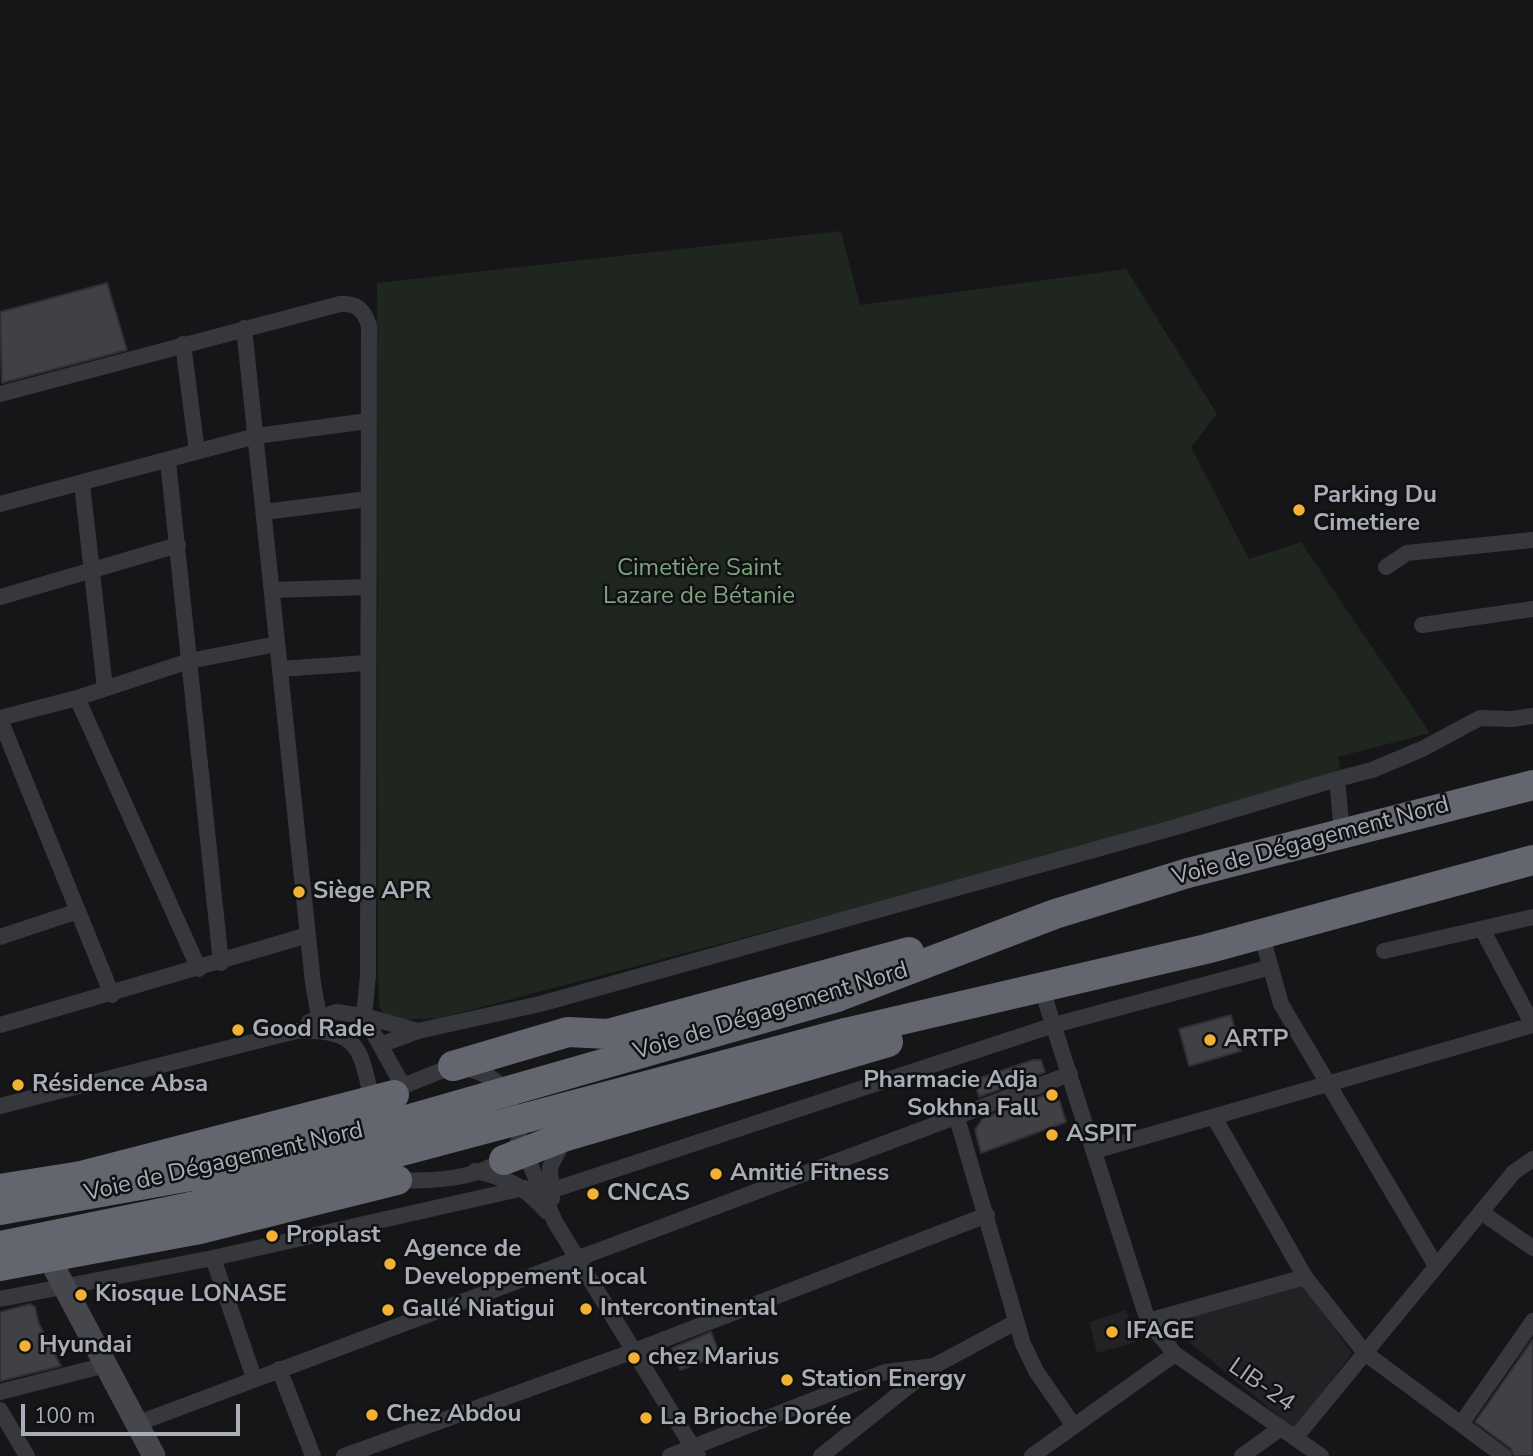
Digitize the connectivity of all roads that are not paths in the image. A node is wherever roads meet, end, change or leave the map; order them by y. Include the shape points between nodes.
1 (244, 328) junction
2 (183, 344) junction
3 (0, 394) edge
4 (369, 421) junction
5 (256, 436) junction
6 (197, 452) junction
7 (167, 461) junction
8 (82, 484) junction
9 (368, 499) junction
10 (0, 504) edge
11 (264, 512) junction
12 (1533, 540) edge
13 (178, 545) junction
14 (1386, 567) dead end
15 (93, 568) junction
16 (368, 587) junction
17 (272, 590) junction
18 (0, 597) edge
19 (1533, 609) edge
20 (1422, 625) dead end
21 (277, 643) junction
22 (189, 661) junction
23 (366, 663) junction
24 (280, 669) junction
25 (106, 688) junction
26 (77, 698) junction
27 (1533, 716) edge
28 (0, 718) edge
29 (1337, 779) junction
30 (1533, 785) edge
31 (1342, 832) junction
32 (1533, 860) edge
33 (78, 911) junction
34 (1055, 914) junction
35 (1533, 917) edge
36 (1482, 929) junction
37 (1261, 933) junction
38 (308, 935) junction
39 (0, 937) edge
40 (1384, 951) dead end
41 (221, 962) junction
42 (1271, 967) junction
43 (199, 969) junction
44 (1122, 969) junction
45 (112, 995) junction
46 (1049, 1012) junction
47 (364, 1016) junction
48 (323, 1024) junction
49 (0, 1025) edge
50 (1533, 1025) edge
51 (418, 1031) junction
52 (380, 1045) junction
53 (453, 1066) junction
54 (1070, 1074) junction
55 (1329, 1085) junction
56 (386, 1100) junction
57 (0, 1106) edge
58 (1214, 1117) junction
59 (957, 1118) junction
60 (566, 1136) junction
61 (516, 1151) junction
62 (1094, 1151) junction
63 (1533, 1159) edge
64 (475, 1171) junction
65 (397, 1180) junction
66 (524, 1188) junction
67 (0, 1189) edge
68 (550, 1191) junction
69 (0, 1210) edge
70 (1481, 1212) junction
71 (986, 1215) junction
72 (555, 1222) junction
73 (0, 1246) edge
74 (1533, 1248) edge
75 (49, 1258) junction
76 (213, 1258) junction
77 (578, 1259) junction
78 (0, 1266) edge
79 (1436, 1266) junction
80 (1305, 1277) junction
81 (65, 1287) junction
82 (0, 1299) edge
83 (1148, 1321) junction
84 (1533, 1321) edge
85 (1016, 1322) junction
86 (634, 1351) junction
87 (1366, 1353) junction
88 (1175, 1354) junction
89 (106, 1365) junction
90 (934, 1366) junction
91 (279, 1369) junction
92 (254, 1378) junction
93 (0, 1392) edge
94 (0, 1410) edge
95 (136, 1424) junction
96 (1461, 1424) junction
97 (1074, 1426) junction
98 (1281, 1428) junction
99 (1295, 1438) junction
100 (695, 1452) edge
101 (27, 1456) edge
102 (154, 1456) edge
103 (313, 1456) edge
104 (344, 1456) edge
105 (670, 1456) edge
106 (821, 1456) edge
107 (1032, 1456) edge
108 (1241, 1456) edge
109 (1321, 1456) edge
110 (1504, 1456) edge

1 - 2 street
1 - 4 street via 340,304 357,305 369,325
1 - 5 street
2 - 3 street
2 - 6 street
4 - 5 street
4 - 9 street
5 - 6 street
5 - 11 street
6 - 7 street
7 - 8 street
7 - 13 street
8 - 10 street
8 - 15 street
9 - 11 street
9 - 16 street
11 - 17 street
12 - 14 street via 1407,554
13 - 15 street
13 - 22 street
15 - 18 street
15 - 25 street
16 - 17 street
16 - 23 street
17 - 21 street
19 - 20 street
21 - 22 street
21 - 24 street
22 - 25 street
22 - 41 street
23 - 24 street
23 - 47 street via 368,976
24 - 38 street
25 - 26 street
26 - 28 street
26 - 43 street
27 - 29 street via 1480,718 1372,771
28 - 33 street
29 - 31 street
29 - 51 street via 540,1004
30 - 31 highway, Voie de Dégagement Nord
31 - 34 highway, Voie de Dégagement Nord
32 - 37 highway, Voie de Dégagement Nord
33 - 39 street
33 - 45 street
34 - 53 highway via 608,1034 568,1032
34 - 69 highway, Voie de Dégagement Nord, bridge via 837,996 393,1124 191,1176
35 - 36 street
36 - 40 street
36 - 50 street
37 - 42 street
37 - 44 highway, Voie de Dégagement Nord
38 - 41 street
38 - 48 street
41 - 43 street
42 - 46 street
42 - 55 street via 1281,1004
43 - 45 street
44 - 46 highway via 1069,993
44 - 73 highway, Voie de Dégagement Nord, bridge via 845,1033 191,1207
45 - 49 street
46 - 54 street
46 - 60 highway
46 - 68 street
47 - 48 street via 348,1012
47 - 51 street
47 - 52 street
48 - 56 street via 360,1051
48 - 57 street
50 - 55 street
51 - 52 street
52 - 56 street
53 - 56 street
53 - 61 street via 482,1070 503,1087
54 - 59 street
54 - 62 street
55 - 58 street
55 - 79 street
56 - 65 street via 387,1164
56 - 67 highway via 81,1176
58 - 62 street
58 - 80 street
59 - 71 street
59 - 77 street
60 - 61 highway
60 - 68 street via 550,1167
61 - 64 street
61 - 72 street
62 - 83 street
63 - 70 street via 1514,1172
64 - 65 street via 445,1179
64 - 66 street via 509,1179
65 - 75 highway via 200,1228
66 - 72 street
66 - 76 street
68 - 72 street
70 - 74 street
70 - 79 street
71 - 85 street
71 - 86 street
72 - 77 street
75 - 78 highway
75 - 81 street
76 - 81 street
76 - 92 street
77 - 86 street
77 - 91 street
79 - 87 street
80 - 83 street
80 - 87 street
81 - 82 street
81 - 89 street
83 - 88 street, LIB-24
84 - 96 street
85 - 90 street
85 - 97 street via 1036,1371
86 - 100 street
86 - 104 street
87 - 96 street
87 - 99 street
88 - 97 street
88 - 98 street, LIB-24
89 - 93 street
89 - 95 street
90 - 100 street via 885,1372
90 - 106 street
91 - 92 street
91 - 103 street
92 - 95 street
94 - 101 street
95 - 102 street
96 - 110 street
97 - 107 street
98 - 99 street, LIB-24
98 - 108 street
99 - 109 street, LIB-24
100 - 105 street

